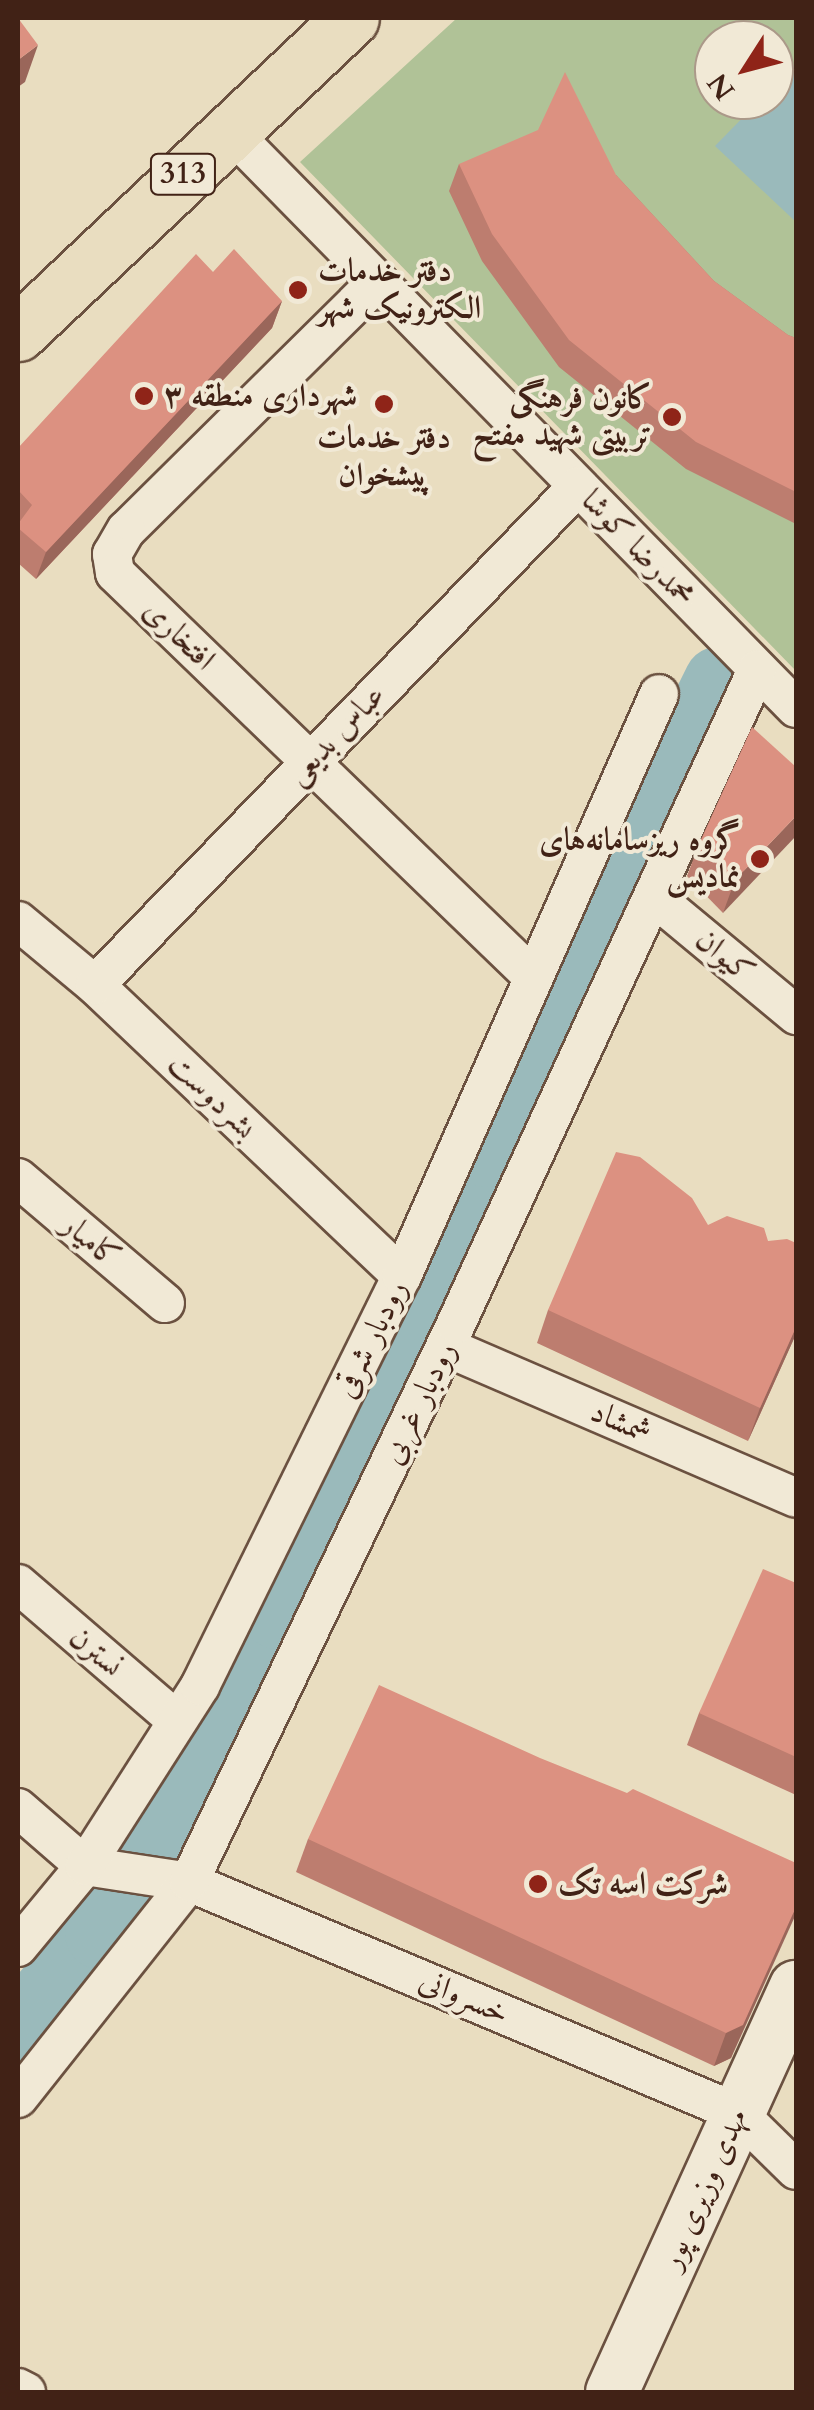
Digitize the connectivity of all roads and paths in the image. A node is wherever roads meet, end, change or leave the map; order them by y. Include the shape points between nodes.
1 (351, 18) edge
2 (228, 129) junction
3 (378, 282) junction
4 (18, 333) edge
5 (578, 486) junction
6 (758, 670) junction
7 (659, 694) dead end
8 (796, 708) edge
9 (309, 762) junction
10 (654, 897) junction
11 (18, 921) edge
12 (532, 976) junction
13 (94, 985) junction
14 (796, 1015) edge
15 (18, 1178) edge
16 (402, 1276) junction
17 (164, 1303) dead end
18 (446, 1347) junction
19 (796, 1498) edge
20 (18, 1584) edge
21 (176, 1719) junction
22 (18, 1808) edge
23 (85, 1866) junction
24 (189, 1882) junction
25 (18, 1948) edge
26 (796, 1987) edge
27 (18, 2098) edge
28 (738, 2113) junction
29 (796, 2170) edge
30 (18, 2388) edge
31 (26, 2392) edge
32 (612, 2392) edge

1 - 2 main road, 313
2 - 3 street, محمدرضا کوشا
2 - 4 main road, 313
3 - 5 street, محمدرضا کوشا
3 - 9 street, افتخاری via 126,530 112,554 115,573
5 - 6 street, محمدرضا کوشا
5 - 9 street, عباس بدیعی
6 - 8 street, محمدرضا کوشا
6 - 10 street, رودبار غربی
7 - 12 street, رودبار شرقی
9 - 12 street, افتخاری
9 - 13 street, عباس بدیعی
10 - 14 street, کیوان
10 - 18 street, رودبار غربی
11 - 13 street, بشردوست
12 - 16 street, رودبار شرقی
13 - 16 street, بشردوست
15 - 17 street, کامیار
16 - 21 street, رودبار شرقی via 200,1686
18 - 19 street, شمشاد
18 - 24 street, رودبار غربی
20 - 21 street, نسترن
21 - 23 street, رودبار شرقی
22 - 23 street
23 - 24 street, خسروانی
23 - 25 street, رودبار شرقی
24 - 27 street, رودبار غربی
24 - 28 street, خسروانی
26 - 28 main road, مهدی وزیری پور
28 - 29 street
28 - 32 main road, مهدی وزیری پور
30 - 31 street

